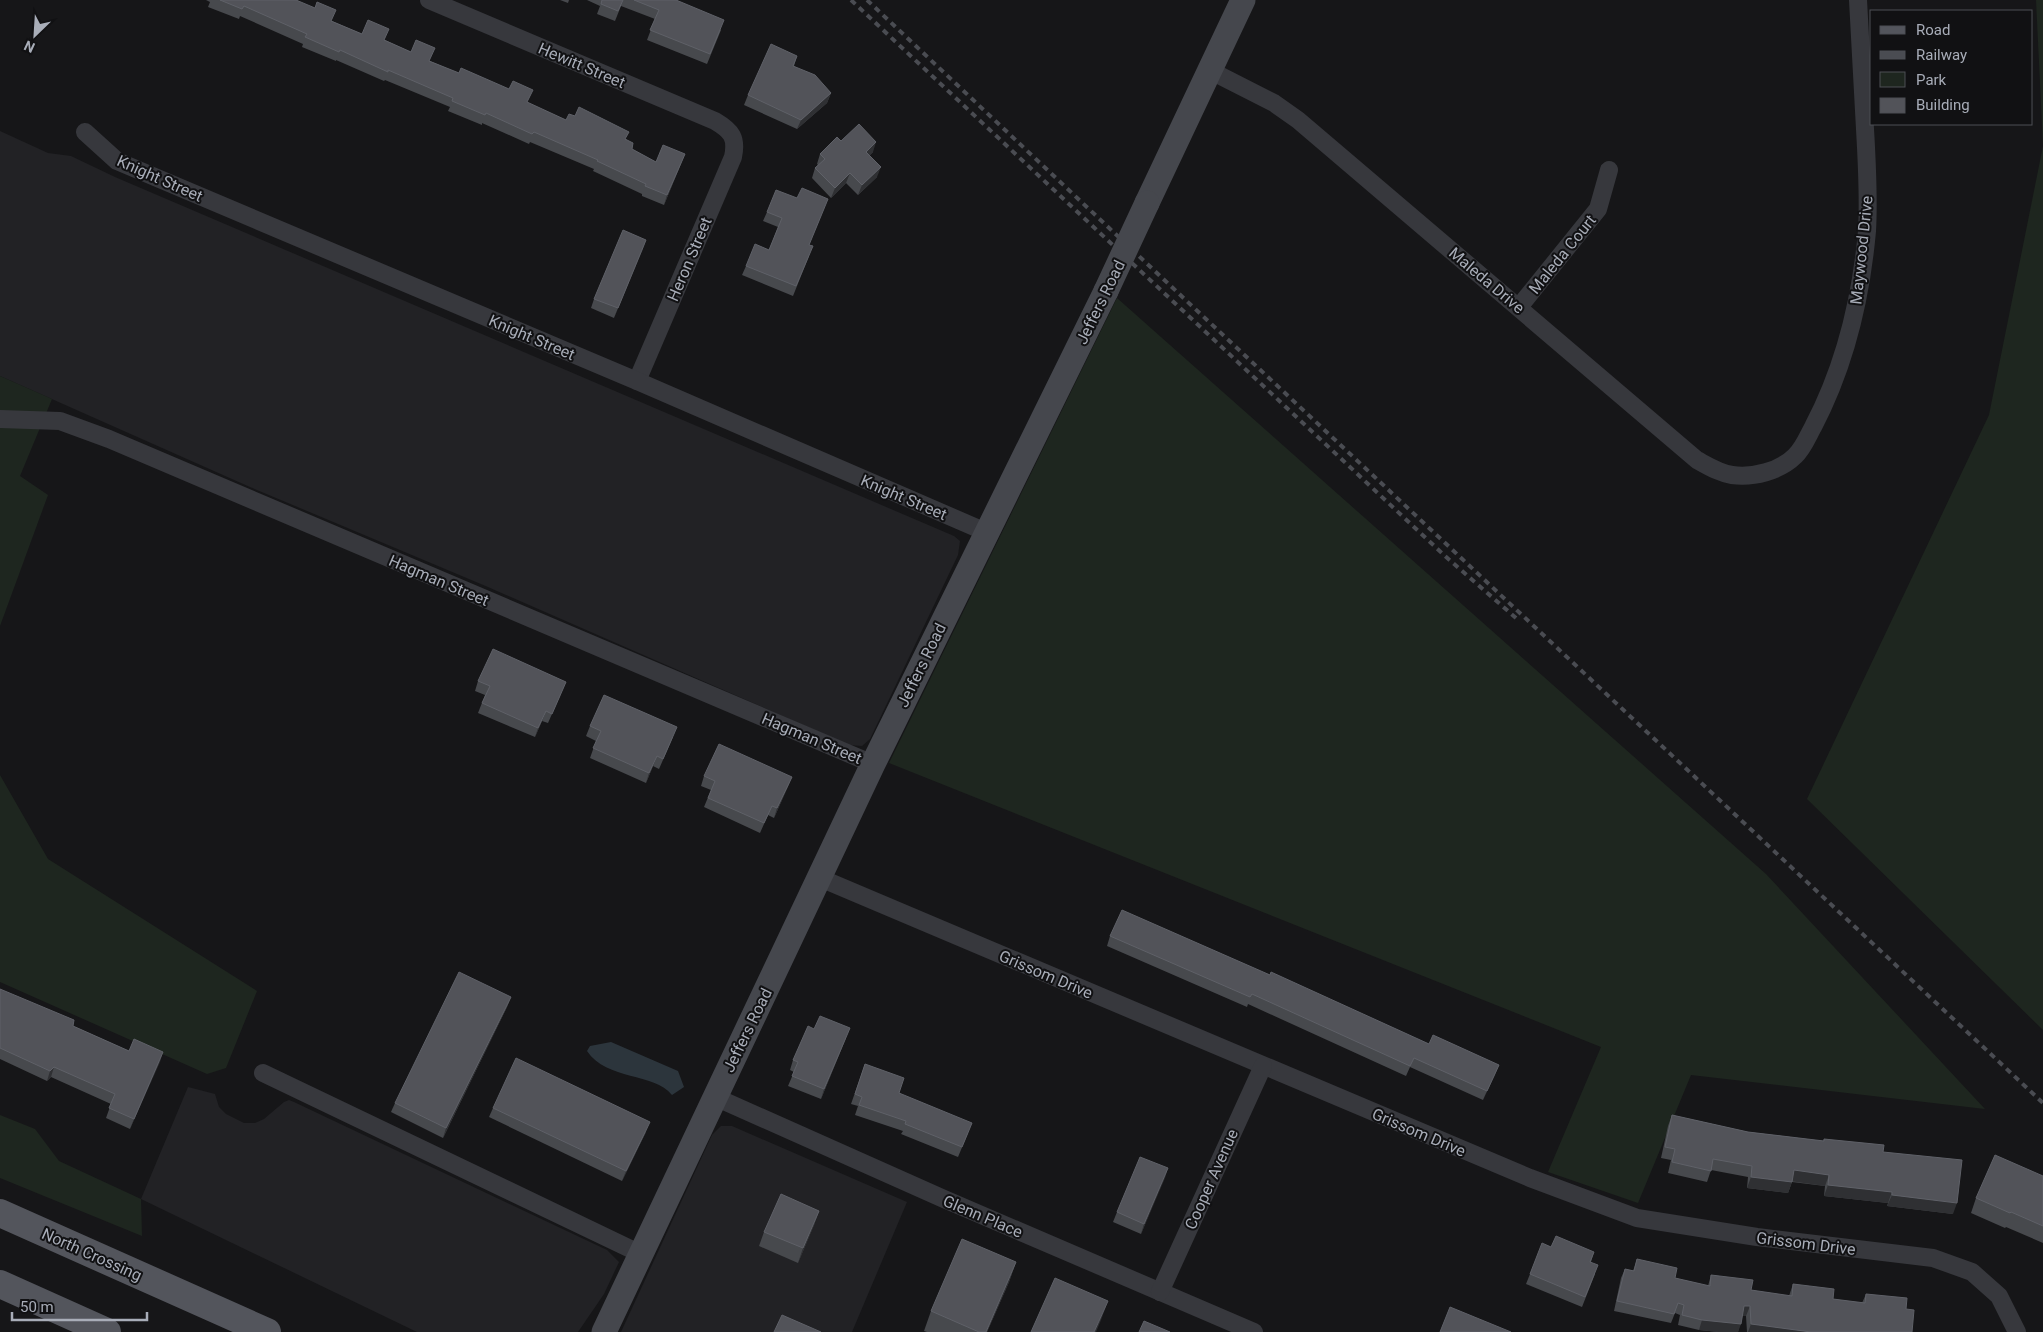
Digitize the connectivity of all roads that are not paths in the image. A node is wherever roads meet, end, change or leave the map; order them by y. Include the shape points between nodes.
1 (428, 0) edge
2 (1243, 0) edge
3 (1858, 0) edge
4 (1209, 70) junction
5 (85, 132) dead end
6 (733, 135) joint
7 (1609, 170) dead end
8 (1519, 307) junction
9 (637, 381) junction
10 (0, 419) edge
11 (1768, 472) joint
12 (986, 532) junction
13 (873, 764) junction
14 (820, 878) junction
15 (1263, 1066) junction
16 (263, 1073) dead end
17 (715, 1096) junction
18 (0, 1213) edge
19 (641, 1254) junction
20 (0, 1284) edge
21 (1160, 1292) junction
22 (108, 1332) edge
23 (267, 1332) edge
24 (604, 1332) edge
25 (1254, 1332) edge
26 (2017, 1332) edge

1 - 6 street, Hewitt Street via 715,121
2 - 4 main road, Jeffers Road
3 - 11 street, Maywood Drive via 1868,186 1866,231 1854,310 1841,359 1807,439 1796,455
4 - 8 street, Maleda Drive via 1274,103 1298,120
4 - 12 main road, Jeffers Road, bridge via 1106,291
5 - 9 street, Knight Street via 117,161
6 - 9 street, Heron Street via 733,157
7 - 8 street, Maleda Court via 1598,210
8 - 11 street, Maleda Drive via 1697,460 1732,475
9 - 12 street, Knight Street
10 - 13 street, Hagman Street via 60,421 109,439
12 - 13 main road, Jeffers Road
13 - 14 main road, Jeffers Road
14 - 15 street, Grissom Drive
14 - 17 main road, Jeffers Road
15 - 21 street, Cooper Avenue
15 - 26 street, Grissom Drive via 1530,1178 1637,1218 1757,1237 1933,1258 1972,1272 1999,1296
16 - 19 street
17 - 19 main road, Jeffers Road
17 - 21 street, Glenn Place
18 - 23 main road, North Crossing
19 - 24 main road, Jeffers Road
20 - 22 main road
21 - 25 street, Glenn Place

